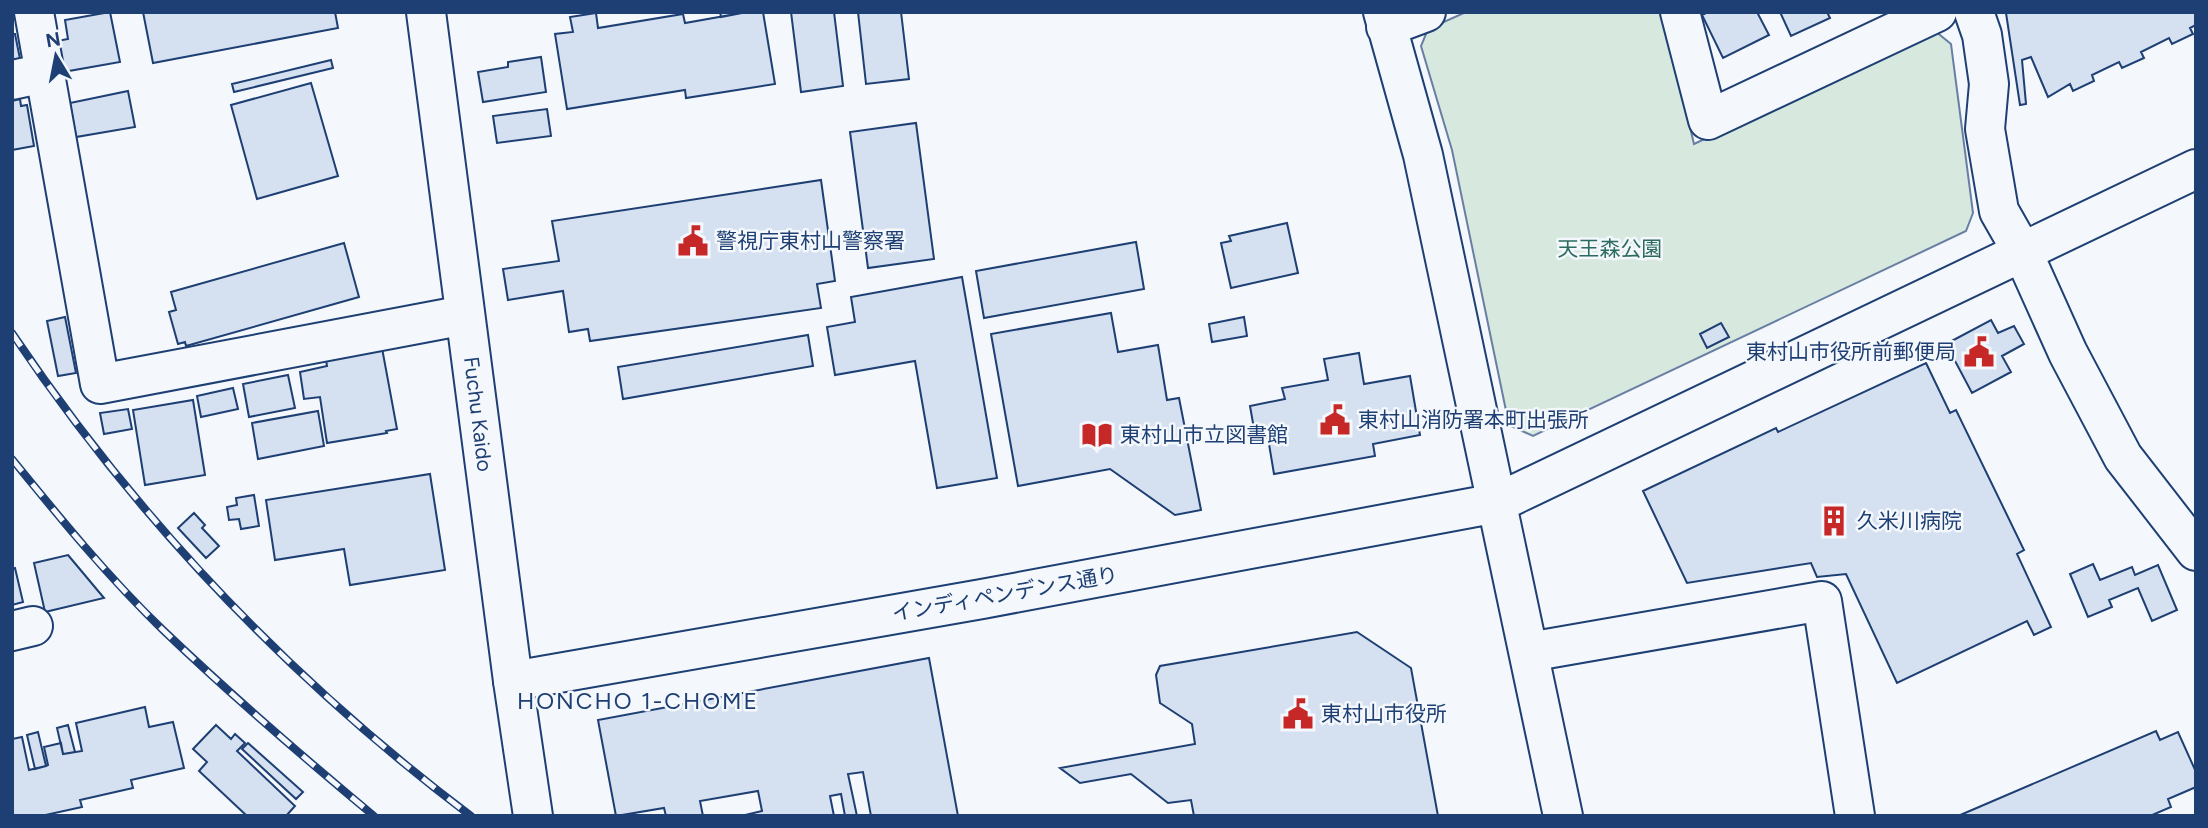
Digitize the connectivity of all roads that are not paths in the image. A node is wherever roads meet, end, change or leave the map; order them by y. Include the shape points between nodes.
1 (34, 12) edge
2 (426, 12) edge
3 (1426, 12) edge
4 (1680, 12) edge
5 (1937, 12) edge
6 (1974, 12) edge
7 (1384, 20) edge
8 (29, 77) edge
9 (2196, 169) edge
10 (2023, 253) junction
11 (465, 315) junction
12 (1497, 503) junction
13 (2196, 551) edge
14 (1529, 652) junction
15 (513, 681) junction
16 (533, 816) edge
17 (1563, 816) edge
18 (1855, 816) edge

1 - 8 street
2 - 11 street, Fuchu Kaido
3 - 7 street
4 - 5 street via 1708,120
6 - 10 street via 1989,84 1985,130 1999,211
7 - 12 street via 1423,155
8 - 11 street via 100,384
9 - 10 street, インディペンデンス通り
10 - 12 street, インディペンデンス通り
10 - 13 street via 2068,353 2123,457
11 - 15 street, Fuchu Kaido
12 - 14 street
12 - 15 street, インディペンデンス通り
14 - 17 street
14 - 18 street via 1822,601
15 - 16 street, Fuchu Kaido

